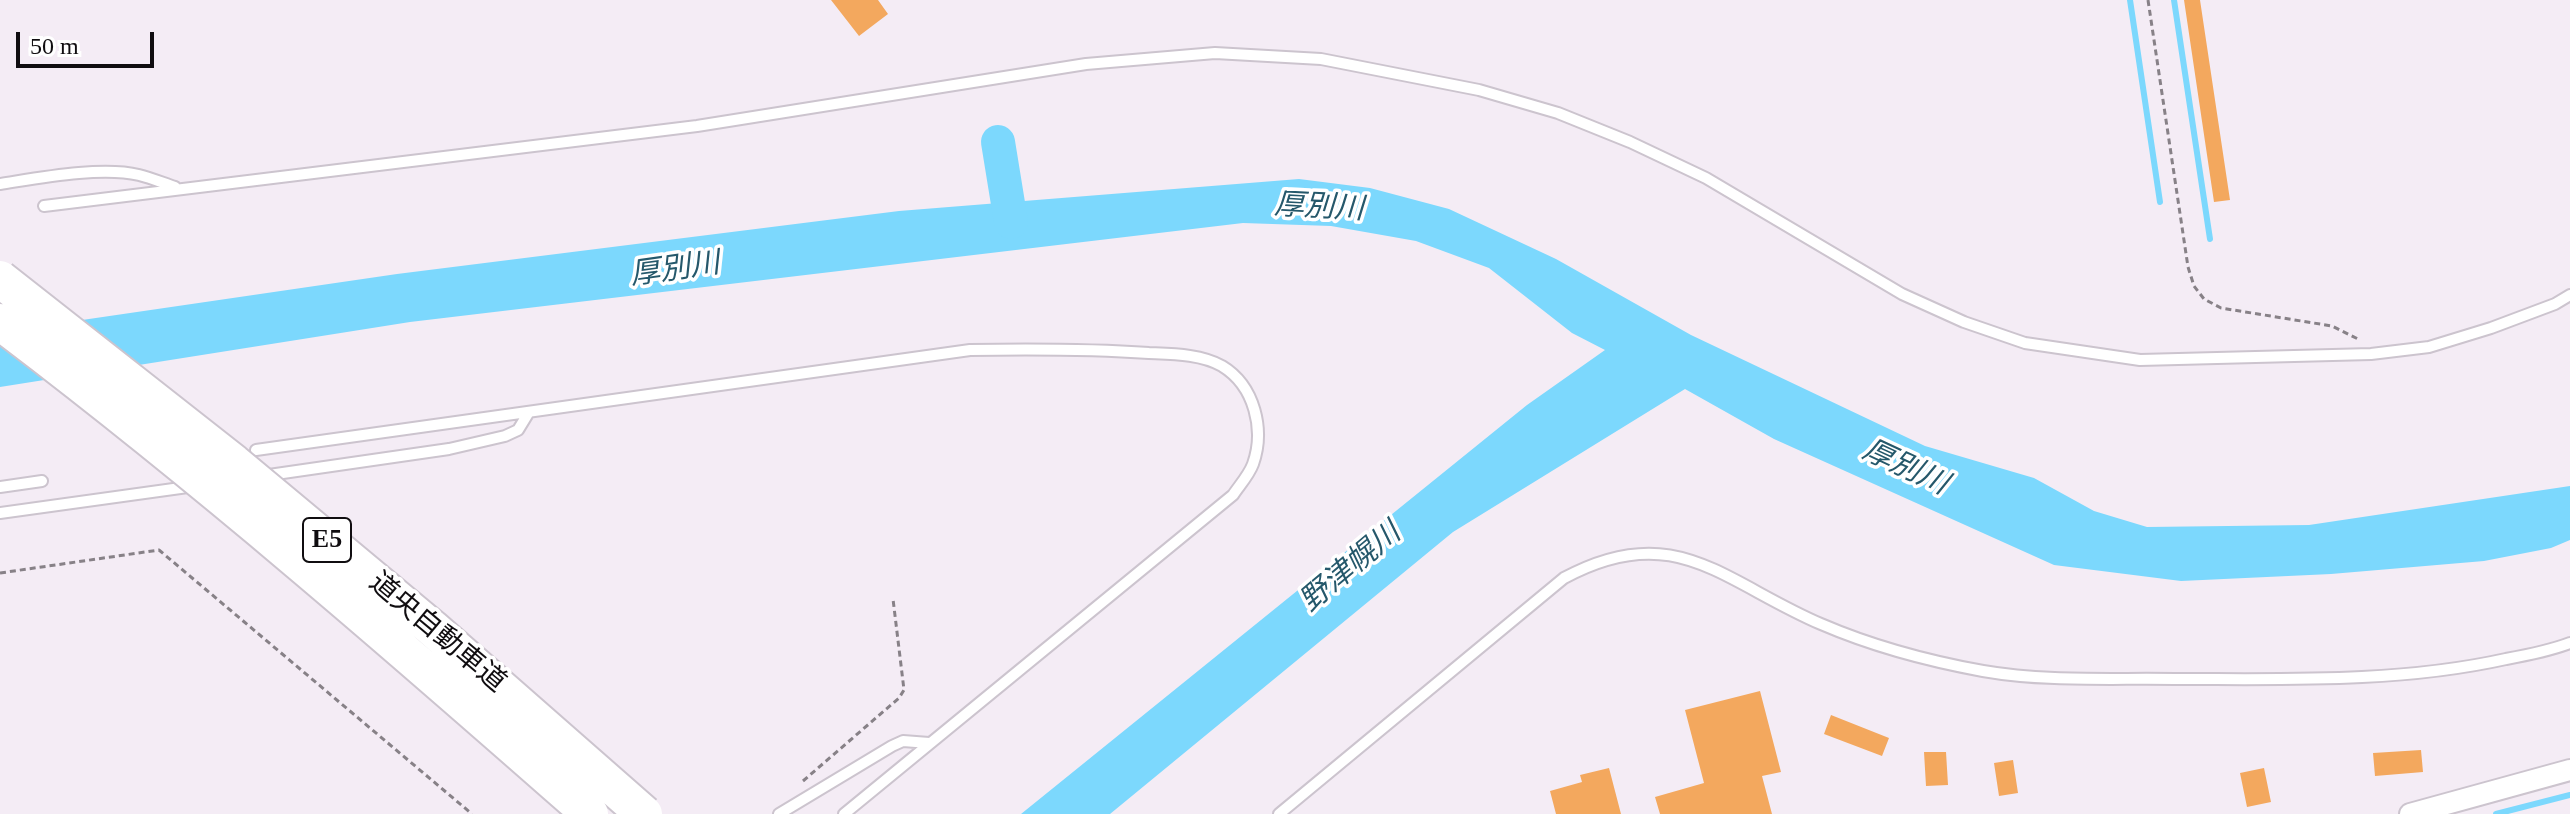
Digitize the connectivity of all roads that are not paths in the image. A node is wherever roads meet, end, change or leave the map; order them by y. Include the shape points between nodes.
1 (0, 184) edge
2 (179, 188) junction
3 (44, 206) dead end
4 (0, 279) edge
5 (2570, 295) edge
6 (0, 322) edge
7 (529, 412) junction
8 (256, 450) dead end
9 (42, 481) dead end
10 (0, 487) edge
11 (0, 513) edge
12 (2570, 643) edge
13 (929, 743) junction
14 (2570, 770) edge
15 (590, 814) edge
16 (644, 814) edge
17 (779, 814) edge
18 (844, 814) edge
19 (1279, 814) edge
20 (2410, 814) edge

1 - 2 lane via 109,173 137,174
2 - 3 lane
2 - 5 lane via 697,126 1086,64 1215,53 1321,59 1479,90 1558,113 1706,178 1902,294 2025,343 2140,360 2371,354 2429,347
4 - 16 highway, 道央自動車道 / E5, bridge via 234,463
6 - 15 highway, 道央自動車道 / E5, bridge via 209,488
7 - 8 lane
7 - 11 lane via 518,430 449,449
7 - 13 lane via 970,350 1088,348 1178,355 1222,366 1251,399 1258,421 1252,467 1233,495
9 - 10 lane
12 - 19 lane via 2486,664 2414,674 2037,678 1948,664 1873,644 1820,624 1697,560 1642,553 1592,563 1564,578
13 - 17 lane via 903,741 892,746
13 - 18 lane
14 - 20 street

